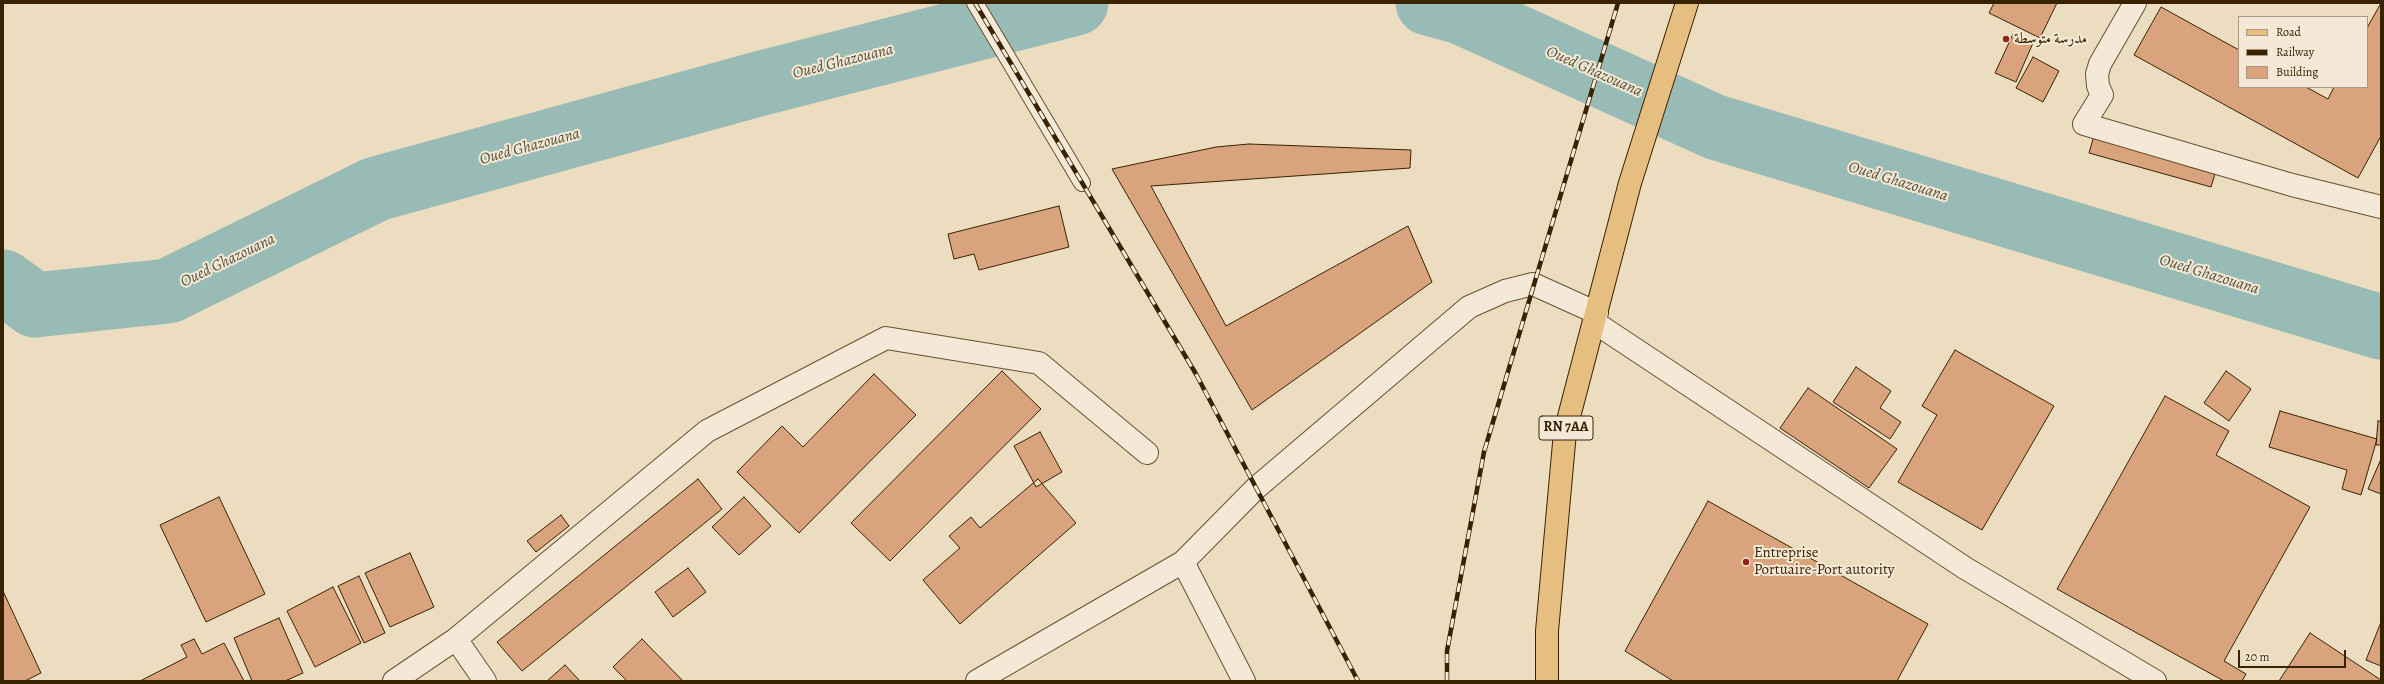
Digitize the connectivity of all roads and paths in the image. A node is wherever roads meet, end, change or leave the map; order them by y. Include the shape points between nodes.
1 (975, 3) edge
2 (1687, 3) edge
3 (2135, 3) edge
4 (1082, 183) dead end
5 (2381, 207) edge
6 (1596, 318) junction
7 (1147, 453) dead end
8 (1183, 562) junction
9 (456, 639) junction
10 (394, 681) edge
11 (485, 681) edge
12 (977, 681) edge
13 (1244, 681) edge
14 (1547, 681) edge
15 (2155, 681) edge

1 - 4 lane
2 - 6 main road, RN 7AA via 1630,183
3 - 5 street via 2100,64 2097,74 2102,95 2084,124 2292,185
6 - 8 street via 1533,284 1500,293 1469,307 1256,488
6 - 14 main road, RN 7AA via 1565,432 1546,631
6 - 15 street via 1965,568
7 - 9 street via 1039,363 886,338 707,431
8 - 12 street
8 - 13 street
9 - 10 street
9 - 11 street

